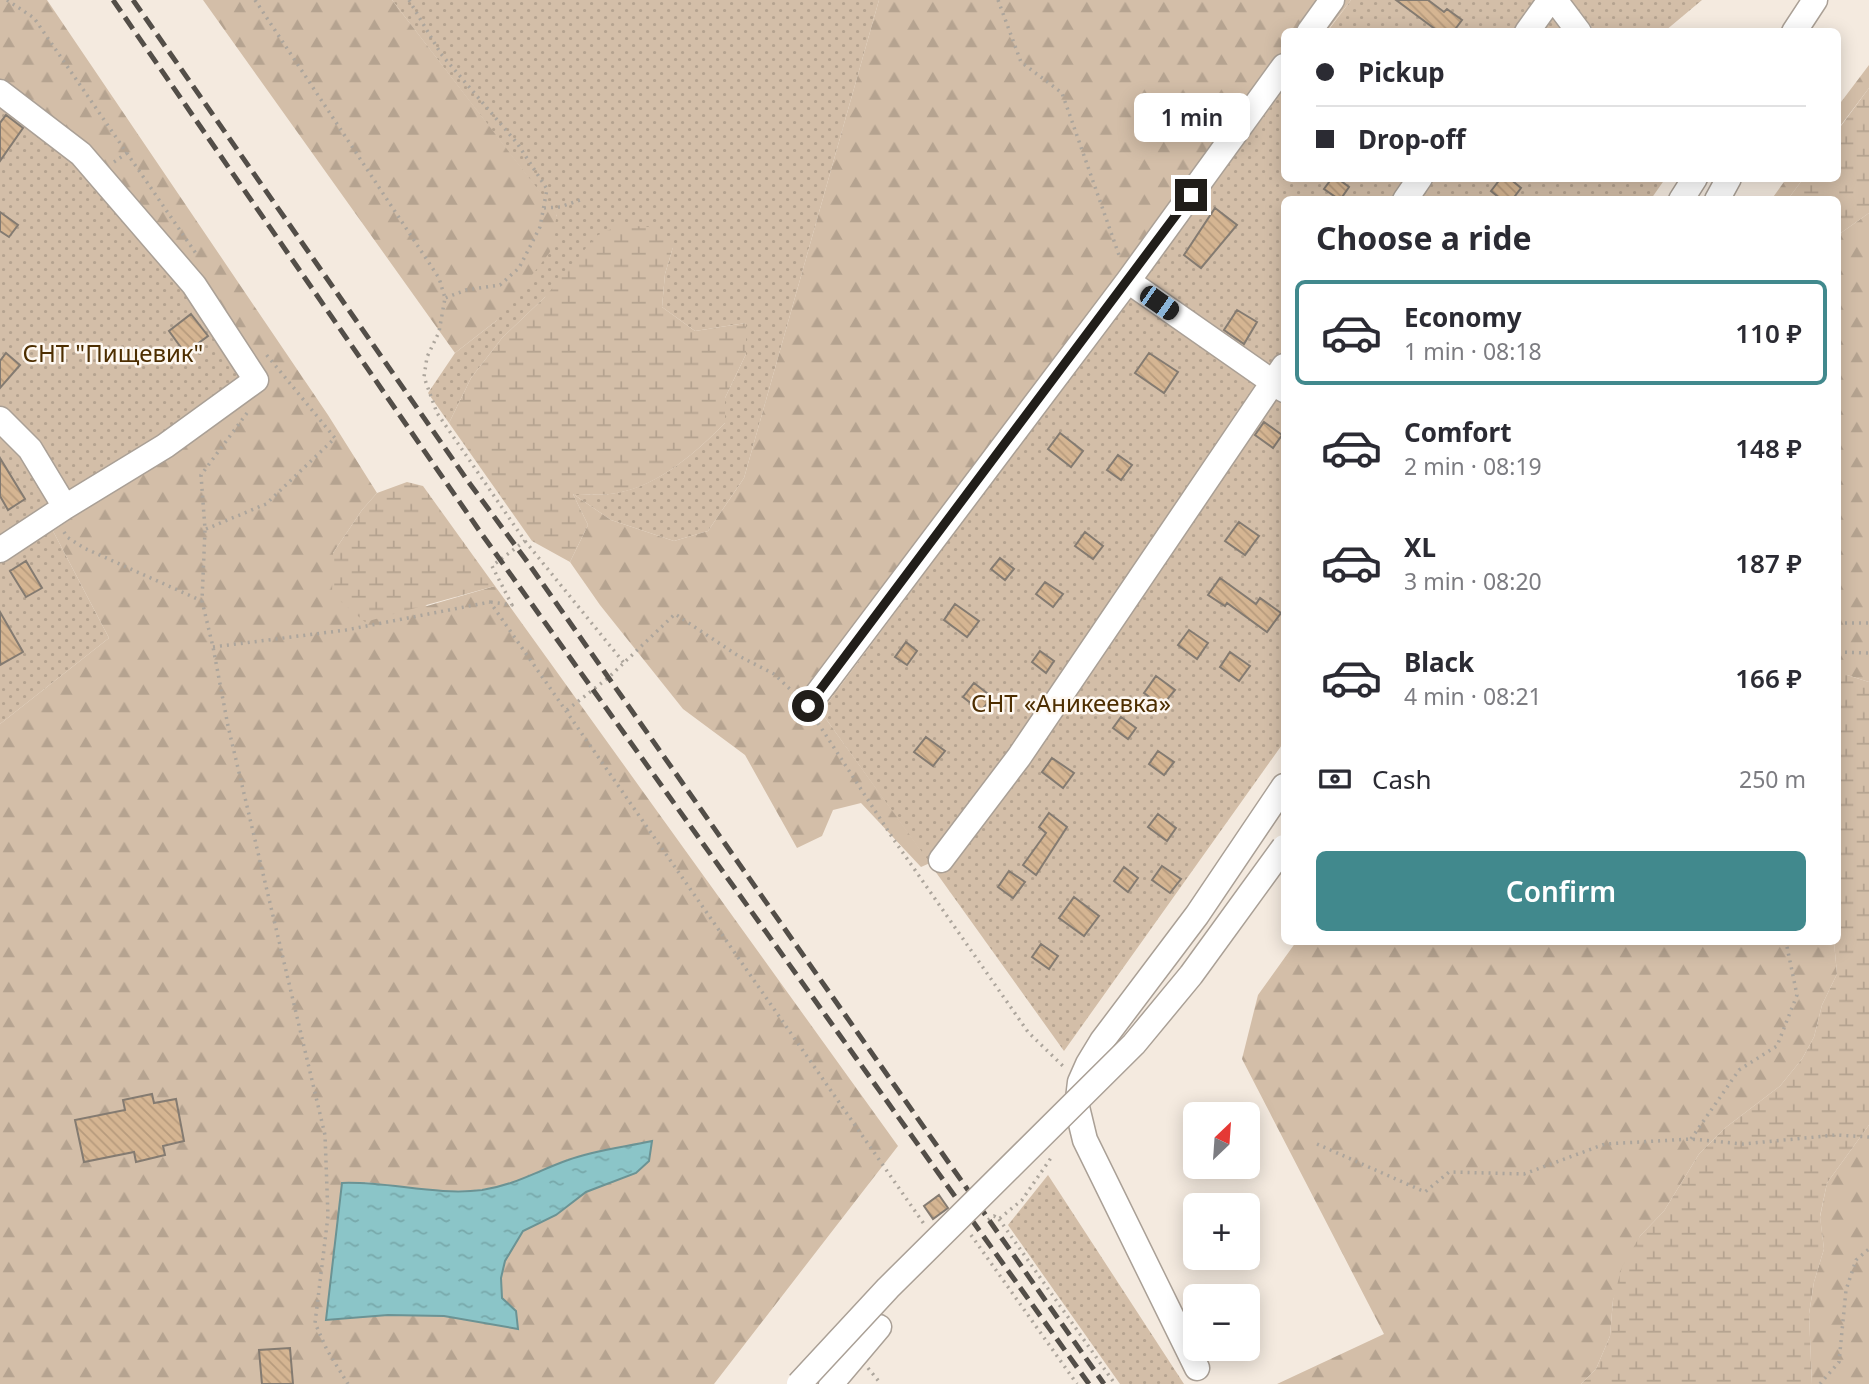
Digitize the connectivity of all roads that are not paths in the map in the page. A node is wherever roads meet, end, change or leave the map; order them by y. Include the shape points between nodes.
1 (1332, 0) edge
2 (1550, 0) edge
3 (1555, 0) edge
4 (1815, 0) edge
5 (1832, 0) edge
6 (1312, 28) edge
7 (1530, 28) edge
8 (1576, 28) edge
9 (1797, 28) edge
10 (1814, 28) edge
11 (1281, 70) edge
12 (0, 92) edge
13 (1128, 281) junction
14 (1281, 379) edge
15 (0, 419) edge
16 (65, 507) junction
17 (0, 550) edge
18 (808, 706) road end
19 (1281, 790) edge
20 (1281, 851) edge
21 (941, 860) dead end
22 (878, 1327) dead end
23 (1197, 1368) dead end
24 (799, 1384) edge
25 (831, 1384) edge

1 - 6 street
2 - 7 street
3 - 8 street
4 - 9 street
5 - 10 street
11 - 13 street
12 - 16 street via 81,153 194,285 256,380 165,446
13 - 14 street
13 - 18 street
14 - 21 street via 1019,757
15 - 16 street via 30,449
16 - 17 street
19 - 23 street via 1197,915 1102,1041 1080,1082 1078,1120 1085,1140
20 - 24 street, bridge via 1191,975 1134,1044 888,1288
22 - 25 street

